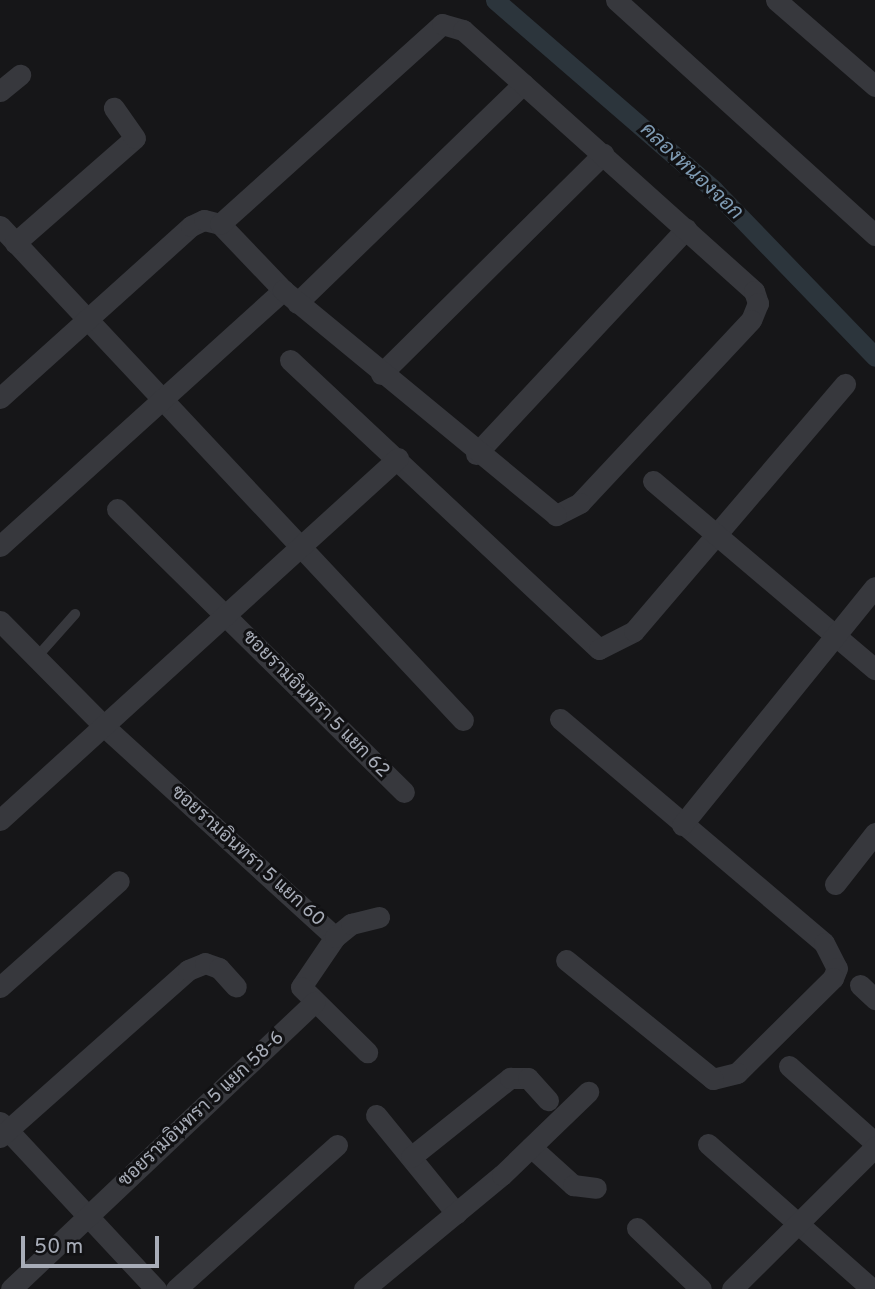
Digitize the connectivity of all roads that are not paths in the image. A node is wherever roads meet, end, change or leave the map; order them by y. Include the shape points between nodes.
1 (776, 0) edge
2 (623, 2) edge
3 (20, 75) dead end
4 (523, 83) junction
5 (875, 86) edge
6 (0, 91) edge
7 (114, 108) dead end
8 (603, 154) junction
9 (220, 224) junction
10 (0, 226) edge
11 (687, 229) junction
12 (875, 235) edge
13 (15, 243) junction
14 (290, 297) junction
15 (85, 320) junction
16 (290, 360) dead end
17 (381, 373) junction
18 (845, 384) dead end
19 (0, 398) edge
20 (159, 399) junction
21 (476, 454) junction
22 (398, 458) junction
23 (653, 481) dead end
24 (117, 509) dead end
25 (713, 537) junction
26 (0, 546) edge
27 (300, 549) junction
28 (875, 587) edge
29 (75, 614) dead end
30 (227, 618) junction
31 (5, 635) edge
32 (835, 636) junction
33 (36, 658) junction
34 (875, 668) edge
35 (560, 719) dead end
36 (463, 720) dead end
37 (106, 728) junction
38 (404, 792) dead end
39 (0, 820) edge
40 (681, 825) junction
41 (875, 833) edge
42 (119, 881) dead end
43 (835, 884) dead end
44 (379, 917) dead end
45 (335, 937) junction
46 (566, 960) dead end
47 (0, 987) edge
48 (236, 987) dead end
49 (315, 1002) junction
50 (367, 1052) dead end
51 (789, 1066) dead end
52 (588, 1092) dead end
53 (548, 1100) dead end
54 (376, 1115) dead end
55 (2, 1130) edge
56 (708, 1144) dead end
57 (337, 1145) dead end
58 (875, 1145) edge
59 (531, 1147) junction
60 (411, 1157) junction
61 (596, 1188) dead end
62 (456, 1213) junction
63 (88, 1216) junction
64 (798, 1223) junction
65 (637, 1228) dead end
66 (11, 1289) edge
67 (156, 1289) edge
68 (176, 1289) edge
69 (364, 1289) edge
70 (701, 1289) edge
71 (732, 1289) edge
72 (872, 1289) edge

1 - 5 street
2 - 12 street
3 - 6 street
4 - 8 street
4 - 9 street via 463,30 442,24
4 - 14 street
7 - 13 street via 135,138
8 - 11 street
8 - 17 street
9 - 14 street
9 - 15 street via 204,220 191,226
10 - 13 street
11 - 21 street
11 - 21 street via 754,291 758,303 751,320 567,514 545,511
13 - 15 street
14 - 17 street
14 - 20 street
15 - 19 street
15 - 20 street
16 - 22 street
17 - 21 street
18 - 25 street
20 - 26 street
20 - 27 street
22 - 25 street via 599,649 634,631
22 - 27 street
23 - 25 street
24 - 30 street, ซอยรามอินทรา 5 แยก 62
25 - 32 street
27 - 30 street
27 - 36 street
28 - 32 street
29 - 33 lane
30 - 37 street
30 - 38 street, ซอยรามอินทรา 5 แยก 62
31 - 33 street, ซอยรามอินทรา 5 แยก 60
32 - 34 street
32 - 40 street
33 - 37 street, ซอยรามอินทรา 5 แยก 60
35 - 40 street
37 - 39 street
37 - 45 street, ซอยรามอินทรา 5 แยก 60
40 - 46 street via 824,943 835,959 834,978 737,1073 713,1079
41 - 43 street
42 - 47 street
44 - 45 street via 351,924
45 - 49 street, ซอยรามอินทรา 5 แยก 60 via 303,982 303,992
48 - 55 street via 219,968 205,963 188,970
49 - 50 street
49 - 63 street, ซอยรามอินทรา 5 แยก 58-6
51 - 58 street
52 - 59 street
53 - 60 street via 527,1078 510,1078
54 - 60 street
55 - 63 street
56 - 64 street
57 - 68 street
58 - 64 street
59 - 61 street via 573,1185
59 - 62 street
60 - 62 street
62 - 69 street
63 - 66 street, ซอยรามอินทรา 5 แยก 58-6
63 - 67 street
64 - 71 street
64 - 72 street
65 - 70 street

